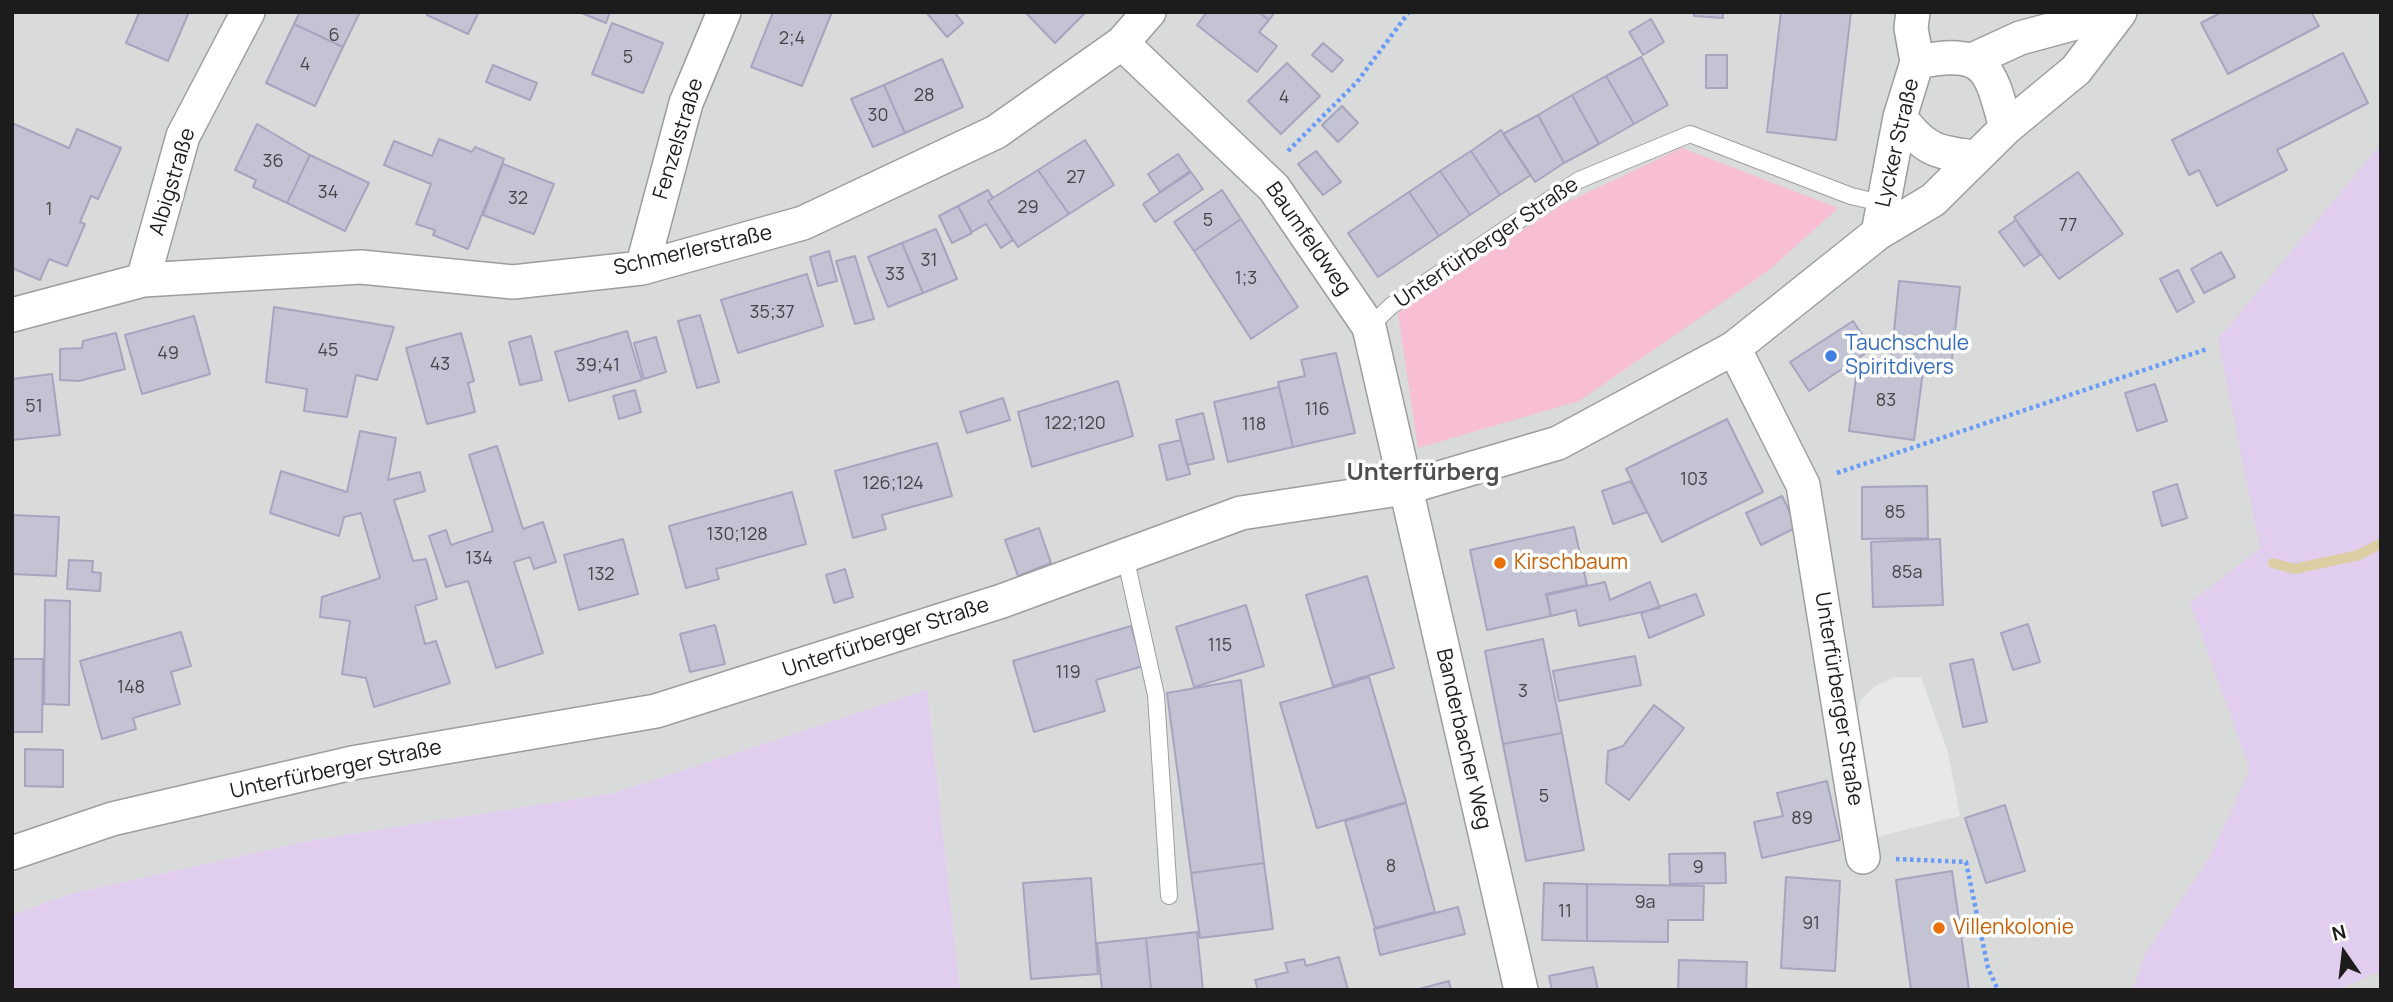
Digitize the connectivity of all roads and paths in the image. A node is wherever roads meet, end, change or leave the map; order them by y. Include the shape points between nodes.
1 (248, 12) edge
2 (724, 12) edge
3 (1149, 12) edge
4 (1409, 12) edge
5 (1913, 12) edge
6 (2118, 12) edge
7 (1122, 43) junction
8 (1972, 60) junction
9 (1917, 62) junction
10 (1900, 117) junction
11 (2006, 128) junction
12 (1976, 157) junction
13 (1262, 176) junction
14 (1881, 218) junction
15 (642, 268) junction
16 (143, 280) junction
17 (12, 315) edge
18 (1369, 327) junction
19 (1734, 348) junction
20 (2207, 349) dead end
21 (1803, 485) junction
22 (1405, 488) junction
23 (1125, 556) junction
24 (12, 853) edge
25 (1863, 857) joint
26 (1169, 896) dead end
27 (1521, 990) edge
28 (1998, 990) edge

1 - 16 street, Albigstraße via 183,136
2 - 15 street, Fenzelstraße via 686,103
3 - 7 street, Schmerlerstraße
4 - 13 path via 1357,82
5 - 9 street, Lycker Straße
6 - 8 street, Unterfürberger Straße via 2020,37
6 - 11 street, Unterfürberger Straße via 2076,70
7 - 13 street, Baumfeldweg
7 - 15 street, Schmerlerstraße via 996,132 803,223
8 - 9 street, Unterfürberger Straße via 1943,57
8 - 11 street via 1987,70 1994,83
9 - 10 street, Lycker Straße
10 - 12 street via 1916,139 1938,153
10 - 14 street, Lycker Straße
11 - 12 street, Unterfürberger Straße
12 - 14 street, Unterfürberger Straße via 1933,200
13 - 18 street, Baumfeldweg via 1275,188
14 - 18 lane, Unterfürberger Straße via 1851,196 1690,134 1579,180 1391,306
14 - 19 street, Unterfürberger Straße
15 - 16 street, Schmerlerstraße via 513,282 361,267
16 - 17 street, Schmerlerstraße
18 - 22 street, Baumfeldweg
19 - 21 street, Unterfürberger Straße
19 - 22 street, Unterfürberger Straße via 1558,443
20 - 21 path
21 - 25 street, Unterfürberger Straße
22 - 23 street, Unterfürberger Straße via 1241,513
22 - 27 street, Banderbacher Weg
23 - 24 street, Unterfürberger Straße via 1002,601 656,711 352,763 112,819
23 - 26 lane via 1156,695
25 - 28 path via 1966,862 1988,968

